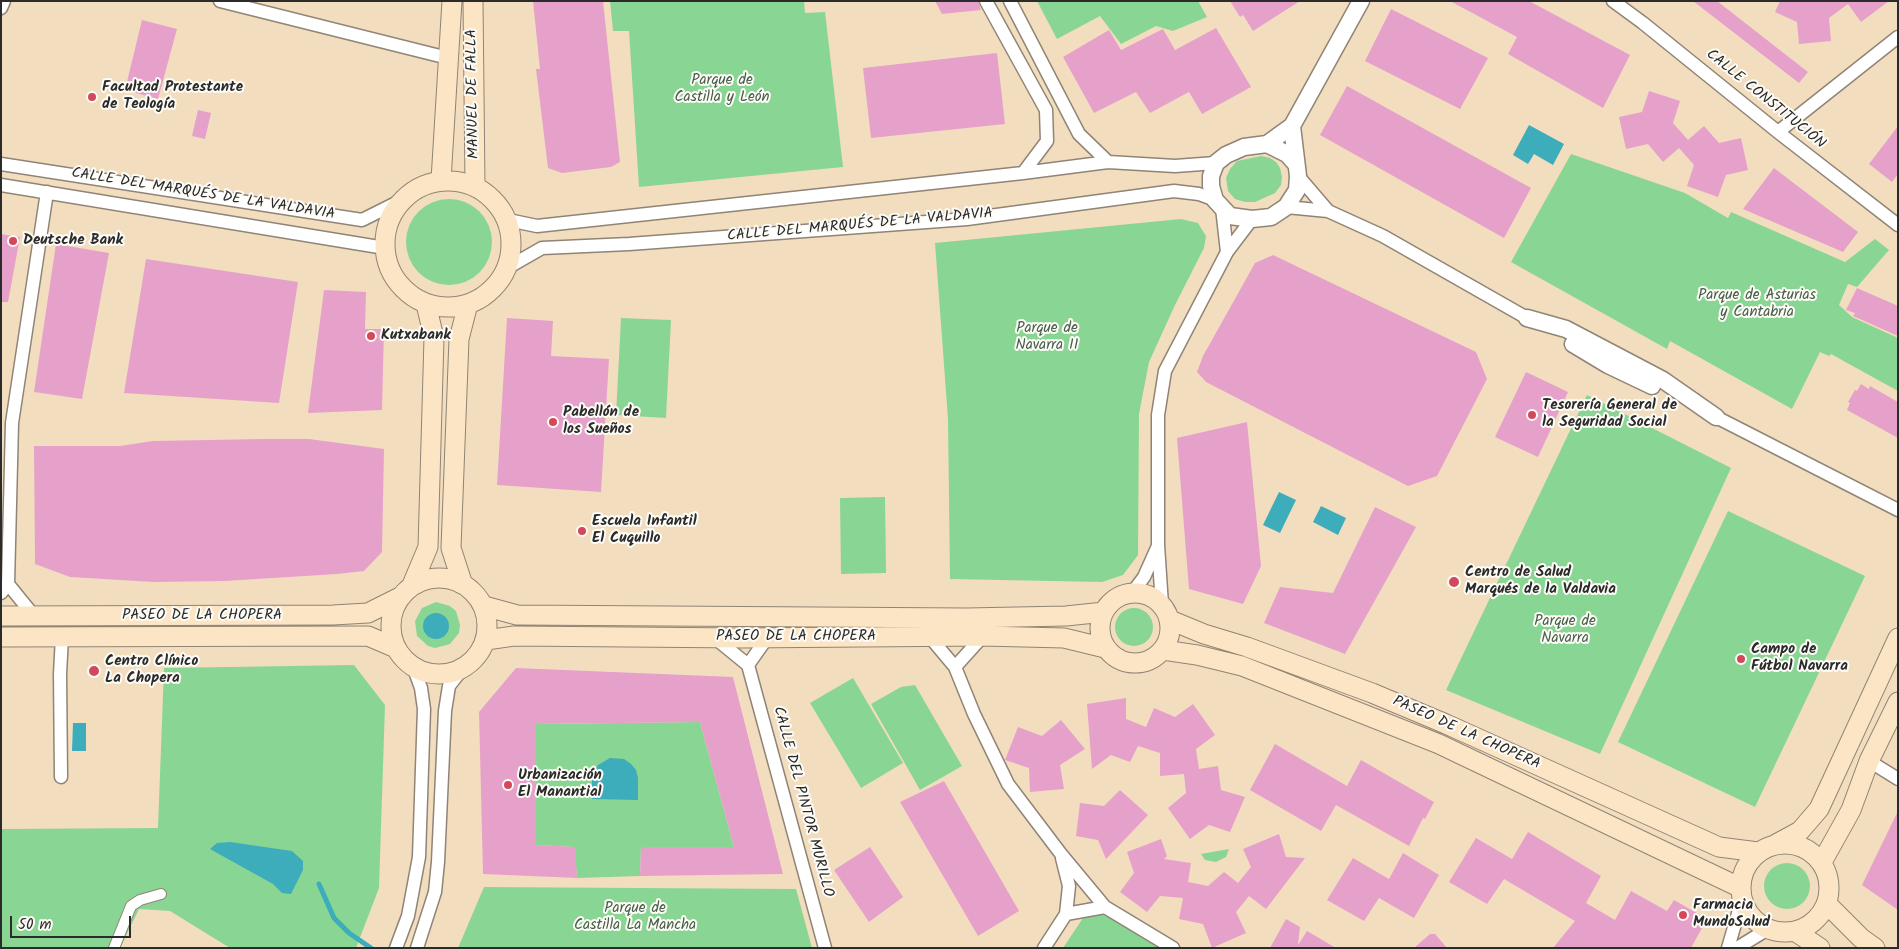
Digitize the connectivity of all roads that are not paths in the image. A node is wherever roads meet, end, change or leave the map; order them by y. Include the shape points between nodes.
1 (4, 1) edge
2 (220, 1) edge
3 (452, 1) edge
4 (473, 1) edge
5 (986, 1) edge
6 (1010, 1) edge
7 (1361, 1) edge
8 (1613, 1) edge
9 (1, 8) edge
10 (1898, 37) edge
11 (448, 58) junction
12 (1292, 126) junction
13 (1778, 132) junction
14 (1267, 144) junction
15 (1108, 162) junction
16 (1216, 163) junction
17 (1, 164) edge
18 (1297, 170) junction
19 (1023, 173) junction
20 (441, 180) junction
21 (1, 185) edge
22 (475, 186) junction
23 (47, 192) junction
24 (400, 200) junction
25 (1218, 204) junction
26 (1286, 207) junction
27 (1328, 211) junction
28 (1252, 219) junction
29 (508, 220) junction
30 (1898, 224) edge
31 (385, 248) junction
32 (1227, 252) junction
33 (507, 268) junction
34 (426, 304) junction
35 (468, 304) junction
36 (1527, 318) joint
37 (1716, 418) joint
38 (1897, 510) edge
39 (1158, 545) junction
40 (462, 582) junction
41 (5, 588) edge
42 (406, 591) junction
43 (1132, 593) junction
44 (484, 606) junction
45 (1104, 612) junction
46 (1166, 613) junction
47 (1, 616) edge
48 (34, 616) junction
49 (1, 636) edge
50 (62, 636) junction
51 (930, 636) junction
52 (983, 636) junction
53 (715, 638) junction
54 (767, 638) junction
55 (1898, 638) edge
56 (486, 640) junction
57 (396, 648) junction
58 (1105, 648) junction
59 (1163, 650) junction
60 (748, 665) junction
61 (413, 666) junction
62 (955, 667) junction
63 (463, 668) junction
64 (1898, 702) edge
65 (1869, 761) junction
66 (61, 777) dead end
67 (1898, 779) edge
68 (1766, 848) junction
69 (1060, 854) junction
70 (1822, 862) junction
71 (161, 894) dead end
72 (1741, 894) junction
73 (1828, 904) junction
74 (1105, 907) junction
75 (1066, 914) junction
76 (1768, 929) junction
77 (1796, 932) junction
78 (114, 948) edge
79 (396, 948) edge
80 (417, 948) edge
81 (825, 948) edge
82 (1044, 948) edge
83 (1173, 948) edge
84 (1728, 948) edge
85 (1737, 948) edge
86 (1820, 948) edge
87 (1875, 948) edge

1 - 9 street
2 - 11 street
3 - 11 main road, MANUEL DE FALLA
4 - 22 main road, MANUEL DE FALLA
5 - 19 street via 1046,110 1047,141
6 - 15 street via 1079,134
7 - 12 street
8 - 13 street, CALLE CONSTITUCIÓN
10 - 13 street
11 - 20 main road, MANUEL DE FALLA
12 - 14 street
12 - 18 street
13 - 30 street, CALLE CONSTITUCIÓN
14 - 16 street via 1244,147
14 - 18 street via 1287,154
15 - 16 street via 1175,166
15 - 19 street
16 - 25 street via 1211,186
17 - 24 street, CALLE DEL MARQUÉS DE LA VALDAVIA via 362,220
18 - 26 street via 1297,190
18 - 27 street
19 - 29 street via 537,226
20 - 22 main road
20 - 24 main road via 420,187
21 - 23 street, CALLE DEL MARQUÉS DE LA VALDAVIA
22 - 29 main road via 496,201
23 - 31 street, CALLE DEL MARQUÉS DE LA VALDAVIA
23 - 41 street via 12,423
24 - 31 main road via 388,220
25 - 28 street via 1230,216
25 - 32 street
25 - 33 street, CALLE DEL MARQUÉS DE LA VALDAVIA via 1199,194 1174,191 967,219 542,248
26 - 27 street
26 - 28 street via 1270,217
27 - 36 street via 1383,236
28 - 32 street
29 - 33 main road via 512,246
31 - 34 main road via 394,279 410,295
32 - 39 street via 1165,371 1158,415
33 - 35 main road via 488,294
34 - 35 main road via 448,308
34 - 42 main road via 434,338 428,547
35 - 40 main road via 458,339 451,548
36 - 37 street via 1608,365
37 - 38 street
39 - 43 street
39 - 46 street
40 - 42 main road via 446,577 428,578
40 - 44 main road via 475,592
41 - 48 street
42 - 48 main road, PASEO DE LA CHOPERA via 368,613
42 - 57 main road via 392,613 391,631
43 - 45 main road via 1115,599
43 - 46 main road via 1148,596
44 - 45 main road, PASEO DE LA CHOPERA via 517,615 966,618
44 - 56 main road via 488,623
45 - 58 main road via 1100,630
46 - 59 main road via 1170,636
46 - 68 main road, PASEO DE LA CHOPERA via 1204,634 1372,693 1446,724 1719,848
47 - 48 main road, PASEO DE LA CHOPERA
49 - 50 main road, PASEO DE LA CHOPERA
50 - 57 main road, PASEO DE LA CHOPERA via 368,636
50 - 66 street
51 - 52 main road, PASEO DE LA CHOPERA
51 - 54 main road, PASEO DE LA CHOPERA
51 - 62 street
52 - 58 main road, PASEO DE LA CHOPERA via 1064,638
52 - 62 street
53 - 54 main road, PASEO DE LA CHOPERA
53 - 56 main road, PASEO DE LA CHOPERA via 523,636
53 - 60 street
54 - 60 street
55 - 68 main road via 1819,809 1800,831
56 - 63 main road via 477,656
57 - 61 main road
58 - 59 main road via 1118,659 1134,664 1150,660
59 - 72 main road, PASEO DE LA CHOPERA via 1242,666 1439,744
60 - 81 street, CALLE DEL PINTOR MURILLO
61 - 63 main road via 438,674
61 - 79 street via 424,709 419,856 408,916
62 - 69 street via 1008,784
63 - 80 street via 449,686 444,711 435,892
64 - 65 main road
65 - 67 street
65 - 70 main road via 1851,810
68 - 70 main road via 1793,844 1810,850
68 - 72 main road via 1745,868
69 - 74 street
69 - 75 street via 1069,886
70 - 73 main road via 1830,883
71 - 78 street via 131,906
72 - 76 main road via 1752,917
72 - 84 street
73 - 77 main road via 1815,922
73 - 87 main road
74 - 75 street
74 - 83 street
75 - 82 street
76 - 77 main road
76 - 85 street
77 - 86 main road

